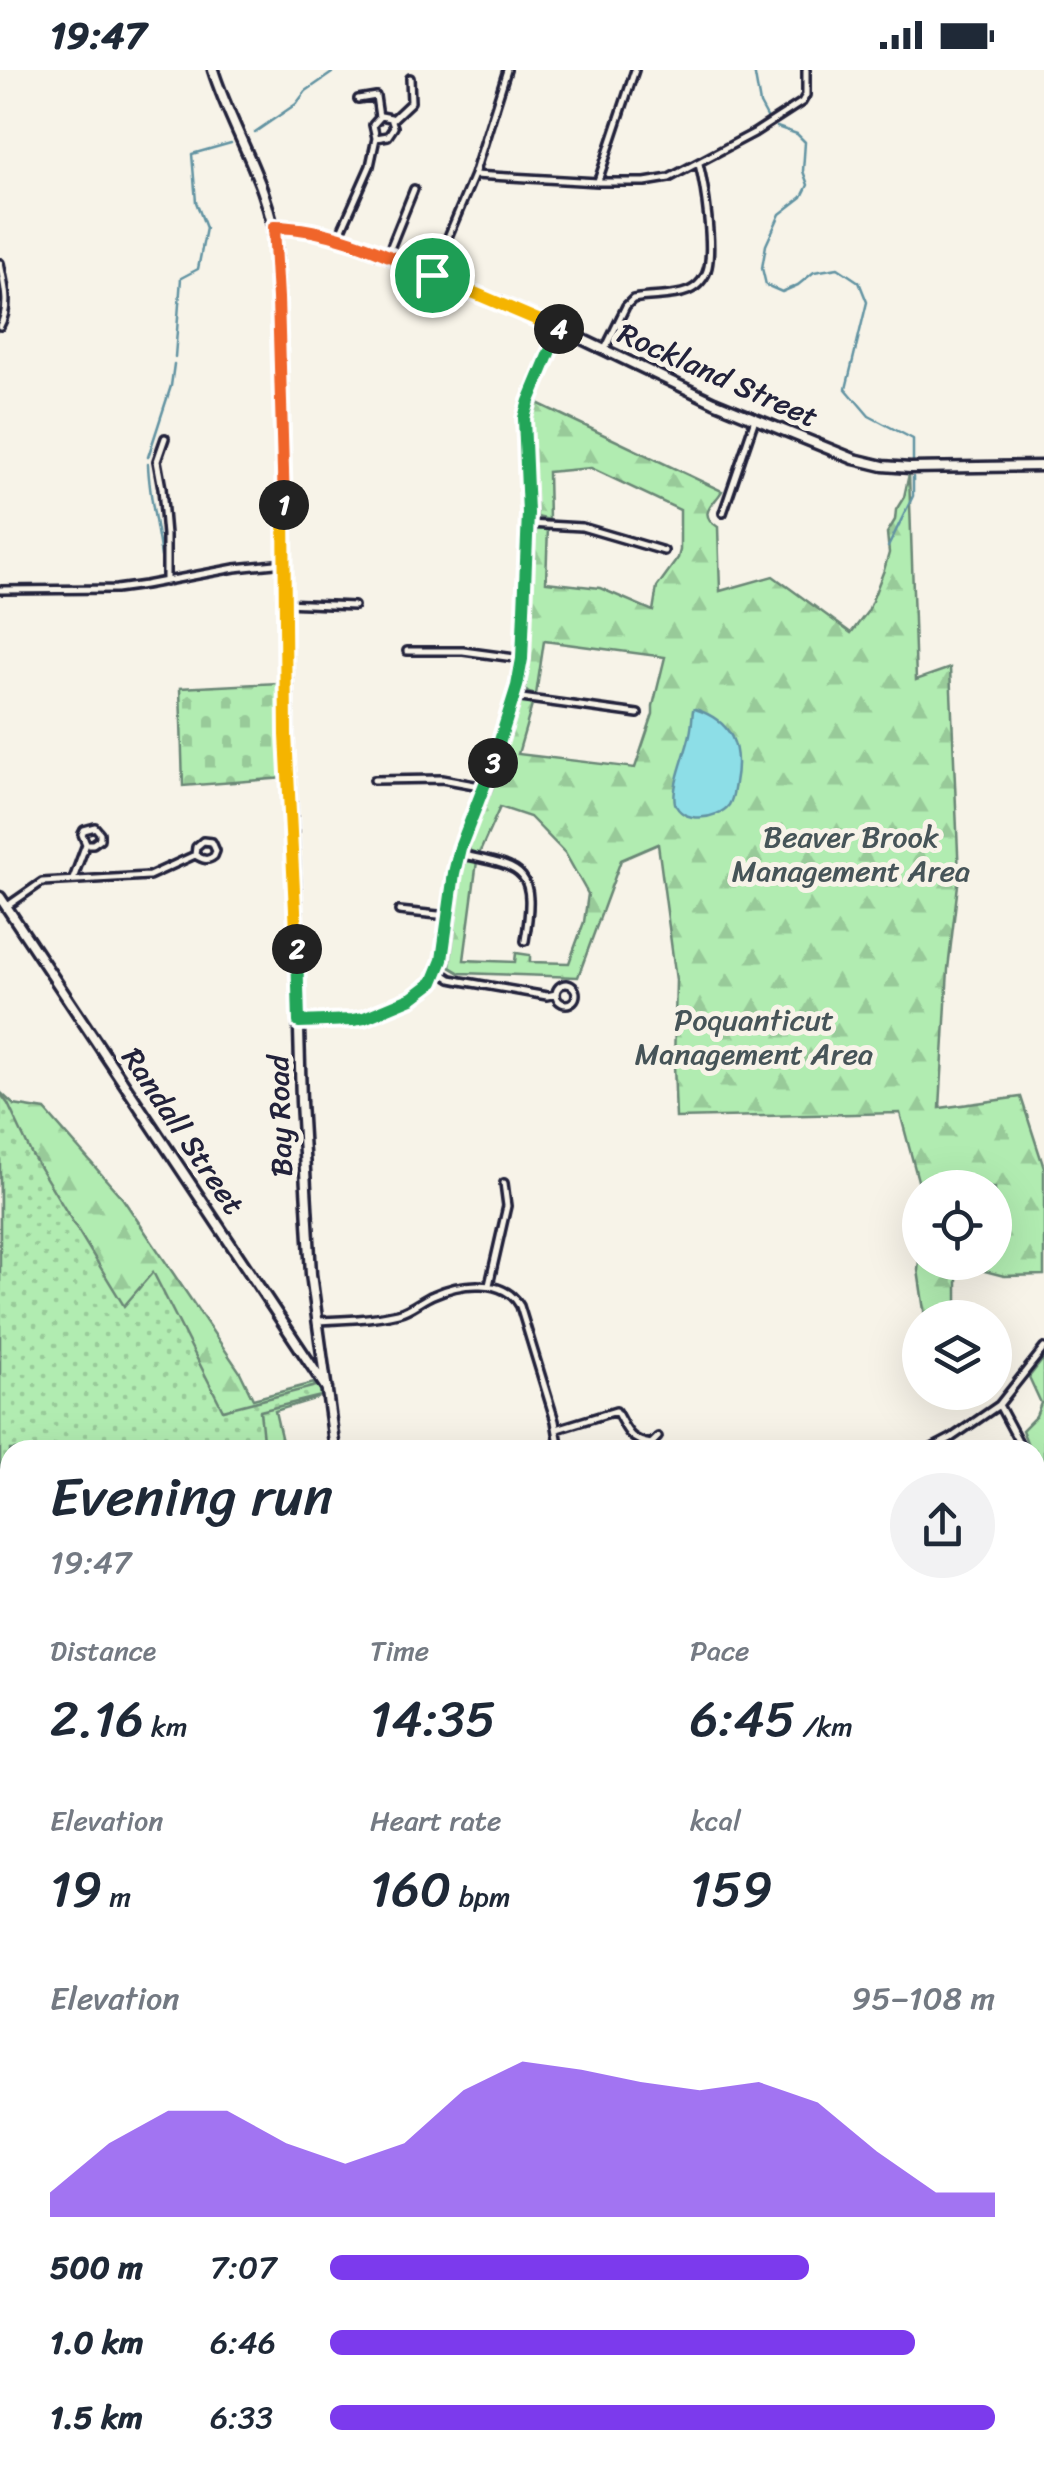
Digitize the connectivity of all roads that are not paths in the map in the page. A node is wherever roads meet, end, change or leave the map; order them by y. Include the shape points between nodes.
1 (213, 70) edge
2 (507, 70) edge
3 (635, 70) edge
4 (806, 70) edge
5 (410, 78) dead end
6 (358, 99) dead end
7 (380, 117) junction
8 (392, 120) junction
9 (376, 138) junction
10 (699, 164) junction
11 (474, 175) junction
12 (598, 182) junction
13 (414, 189) dead end
14 (274, 227) junction
15 (339, 236) junction
16 (387, 256) junction
17 (0, 263) edge
18 (432, 275) junction
19 (0, 326) edge
20 (559, 328) junction
21 (604, 349) junction
22 (754, 419) junction
23 (165, 438) dead end
24 (1044, 466) edge
25 (722, 513) dead end
26 (528, 524) junction
27 (664, 551) dead end
28 (285, 563) junction
29 (166, 582) junction
30 (0, 590) edge
31 (284, 603) junction
32 (354, 606) dead end
33 (408, 651) dead end
34 (522, 659) junction
35 (514, 697) junction
36 (638, 714) dead end
37 (374, 780) dead end
38 (485, 787) junction
39 (86, 844) dead end
40 (458, 854) junction
41 (195, 856) junction
42 (73, 879) junction
43 (0, 897) edge
44 (6, 907) junction
45 (399, 910) dead end
46 (448, 916) junction
47 (525, 941) dead end
48 (439, 971) junction
49 (556, 994) junction
50 (299, 1022) junction
51 (504, 1183) dead end
52 (490, 1285) junction
53 (317, 1322) junction
54 (1044, 1348) edge
55 (1012, 1388) edge
56 (327, 1390) junction
57 (991, 1410) edge
58 (1002, 1410) edge
59 (557, 1429) junction
60 (658, 1437) dead end
61 (334, 1440) edge
62 (559, 1440) edge
63 (636, 1440) edge
64 (655, 1440) edge
65 (947, 1440) edge
66 (1018, 1440) edge

1 - 14 street, Bay Road
2 - 11 street
3 - 12 street
4 - 10 street via 802,102
5 - 8 street via 411,102
6 - 7 street via 376,96
7 - 8 street
7 - 9 street
8 - 9 street via 390,134
9 - 15 street
10 - 12 street via 657,180
10 - 21 street via 707,218 705,276 691,290 633,299
11 - 12 street
11 - 18 street
13 - 16 street
14 - 15 street, Rockland Street
14 - 28 street, Bay Road
15 - 16 street, Rockland Street
16 - 18 street, Rockland Street
17 - 19 street via 7,307
18 - 20 street, Rockland Street
20 - 21 street, Rockland Street
20 - 26 street via 524,418
21 - 22 street, Rockland Street
22 - 24 street, Rockland Street via 882,466
22 - 25 street
23 - 29 street via 157,462
26 - 27 street via 582,527
26 - 34 street
28 - 29 street
28 - 31 street, Bay Road
29 - 30 street
31 - 32 street
31 - 50 street, Bay Road
33 - 34 street
34 - 35 street
35 - 36 street
35 - 38 street
37 - 38 street via 442,779
38 - 40 street
39 - 42 street
40 - 46 street
40 - 47 street via 522,874 530,894
41 - 41 street via 214,856 212,842 203,841
41 - 42 street via 149,876
42 - 44 street via 42,882
43 - 44 street, Randall Street
44 - 56 street, Randall Street
45 - 46 street
46 - 48 street
48 - 49 street via 458,981
48 - 50 street via 418,995 364,1018
49 - 49 street via 566,1004 576,994 566,984
50 - 53 street, Bay Road
51 - 52 street via 507,1206
52 - 53 street via 452,1288 402,1313
52 - 59 street via 510,1292 520,1306
53 - 56 street, Bay Road
54 - 55 street
56 - 61 street, Bay Road
57 - 65 street
58 - 66 street
59 - 62 street
59 - 63 street via 616,1411
60 - 64 street

